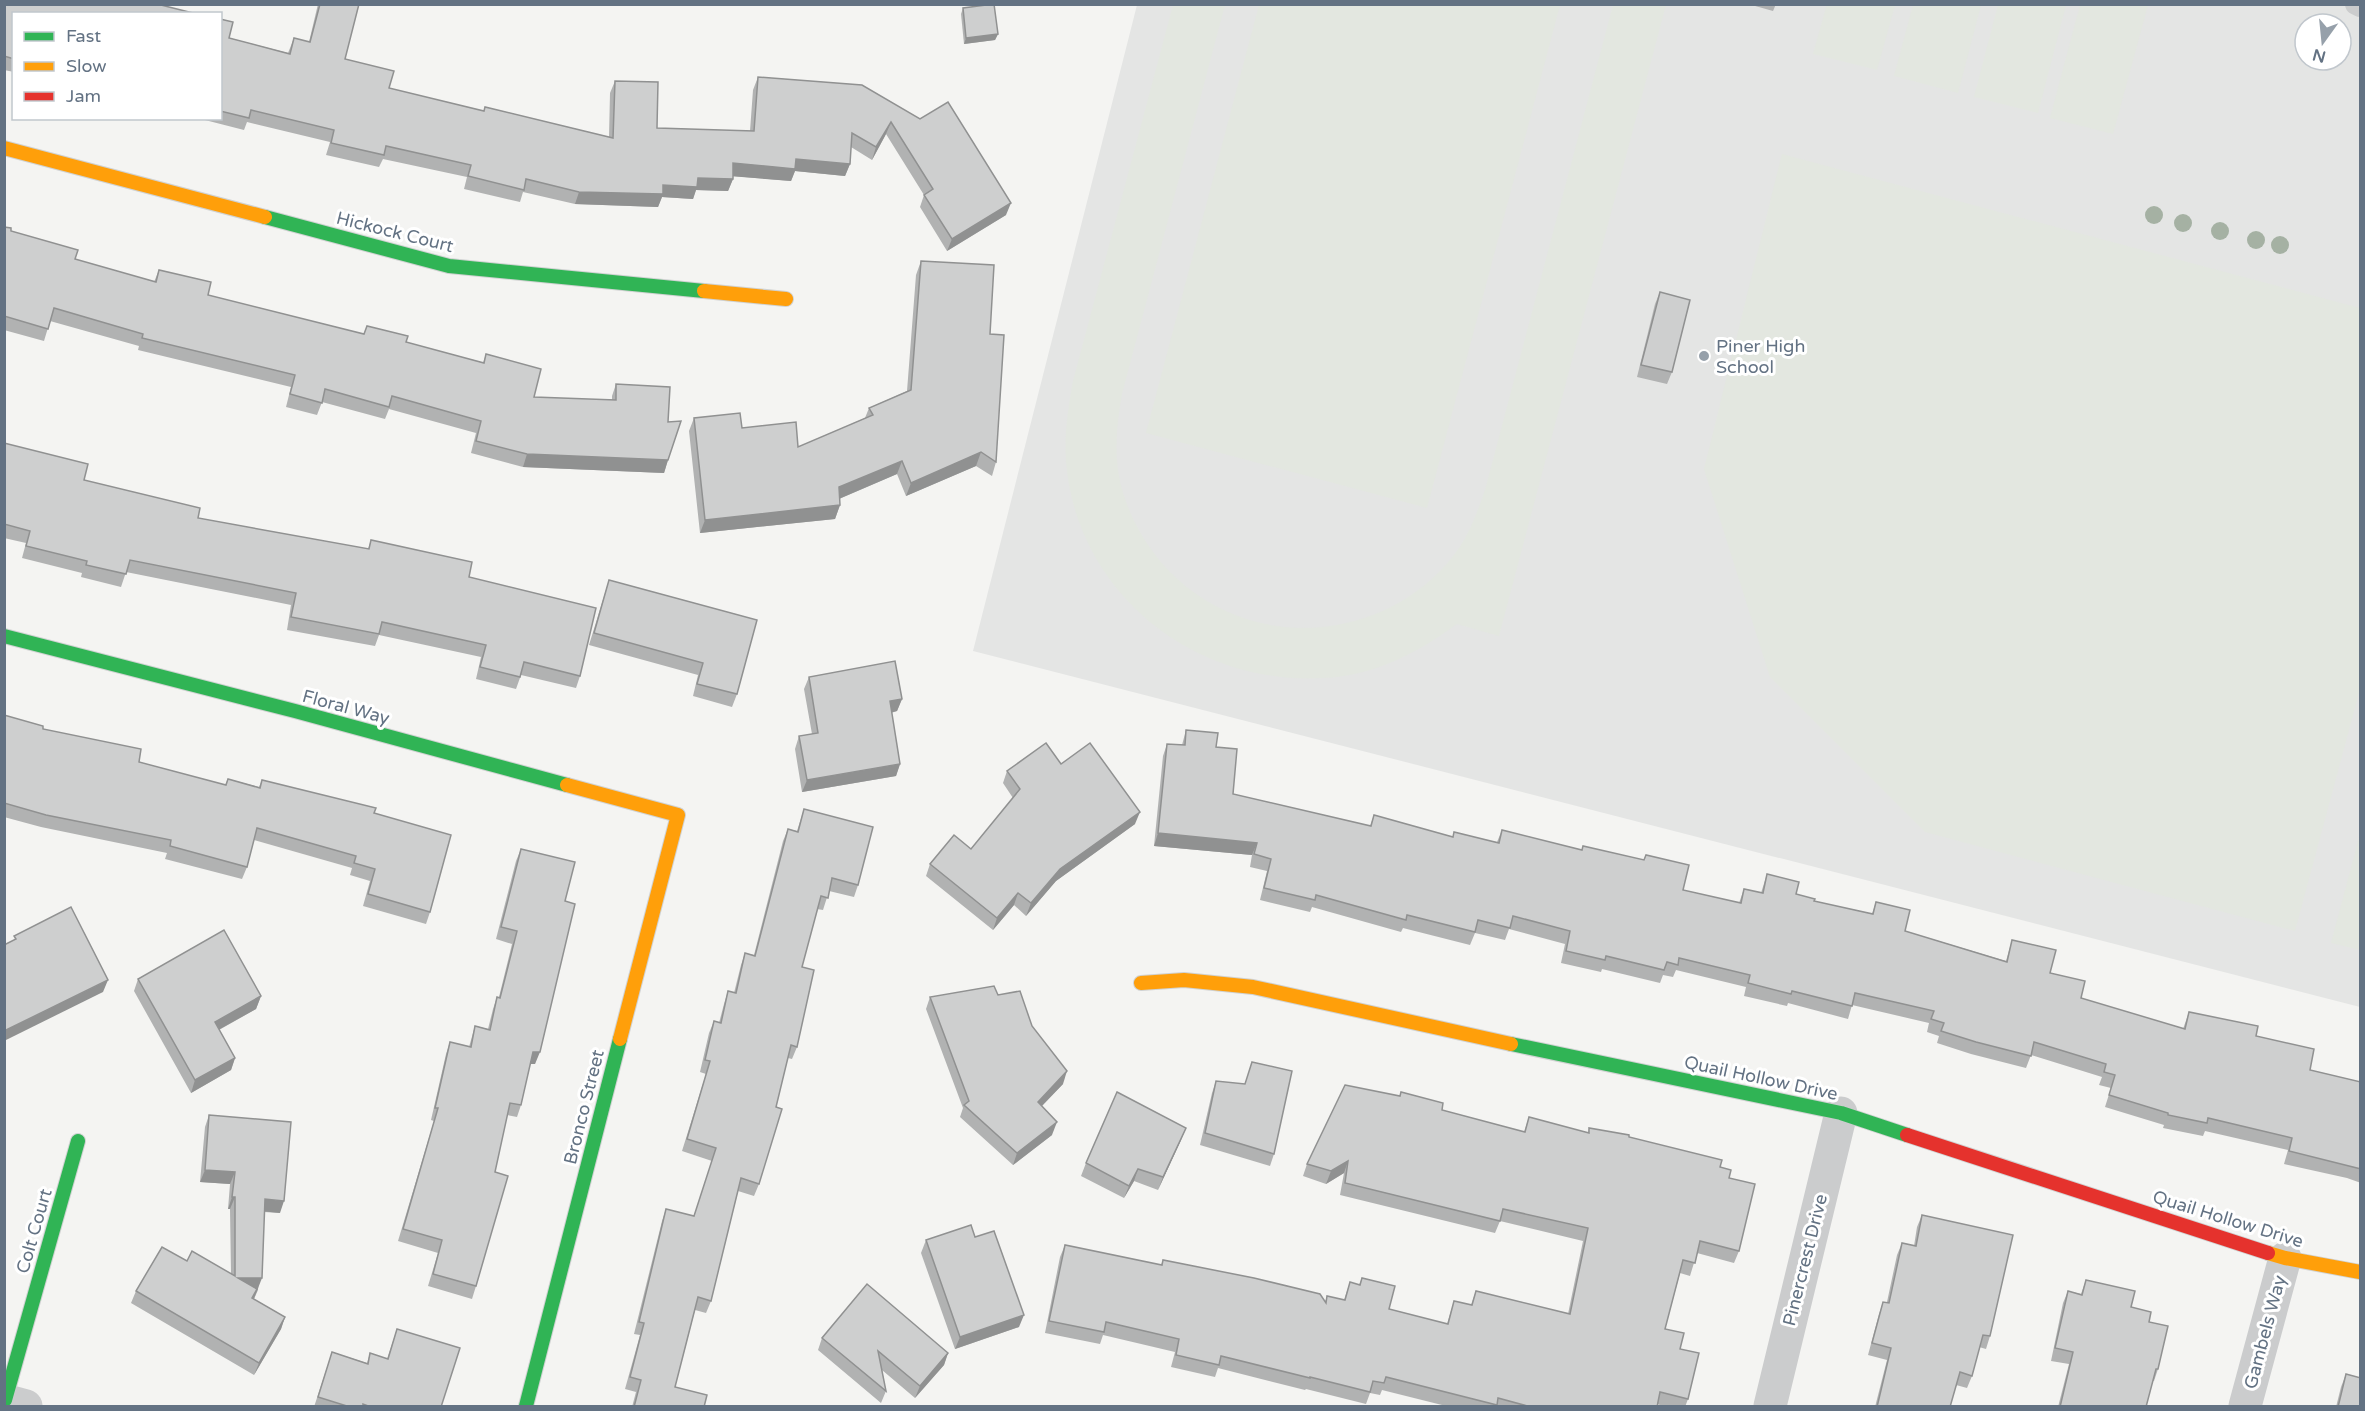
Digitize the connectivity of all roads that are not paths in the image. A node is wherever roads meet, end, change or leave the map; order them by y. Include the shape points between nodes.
1 (2356, 4) edge
2 (2361, 6) edge
3 (4, 148) edge
4 (786, 299) dead end
5 (4, 636) edge
6 (678, 816) joint
7 (1141, 982) dead end
8 (1840, 1113) junction
9 (78, 1141) dead end
10 (2285, 1258) junction
11 (2361, 1272) edge
12 (5, 1400) edge
13 (26, 1407) edge
14 (526, 1407) edge
15 (1770, 1407) edge
16 (2245, 1407) edge

1 - 2 lane
3 - 4 street, Hickock Court via 448,266
5 - 6 street, Floral Way
6 - 14 street, Bronco Street
7 - 8 street, Quail Hollow Drive via 1184,980 1253,987
8 - 10 street, Quail Hollow Drive
8 - 15 street, Pinercrest Drive
9 - 12 street, Colt Court
10 - 11 street, Quail Hollow Drive
10 - 16 street, Gambels Way
12 - 13 street

